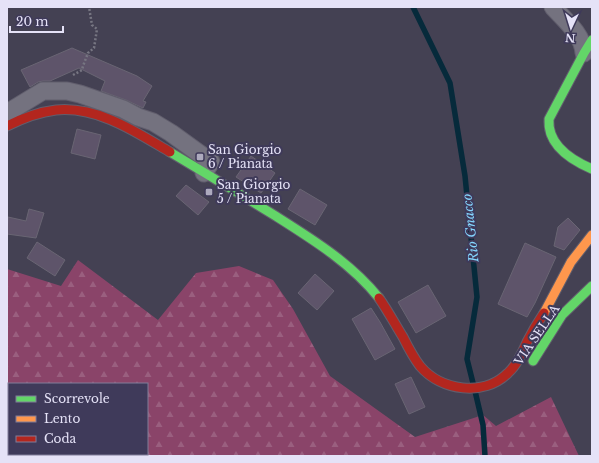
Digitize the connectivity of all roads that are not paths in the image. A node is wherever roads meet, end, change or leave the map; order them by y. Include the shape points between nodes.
1 (553, 7) edge
2 (588, 47) edge
3 (7, 112) edge
4 (7, 126) edge
5 (592, 169) edge
6 (204, 173) junction
7 (592, 235) edge
8 (592, 286) edge
9 (526, 371) dead end

1 - 2 street via 576,33 583,46
2 - 5 street via 549,119 549,128 558,147 566,155
3 - 6 street via 43,91 80,94 123,109 171,133 211,162
4 - 6 street via 29,116 53,111 87,112 134,131
6 - 7 street via 339,258 380,299 421,368 442,383 451,386 480,387 502,383 516,363 573,259
8 - 9 street, VIA SELLA via 562,315

